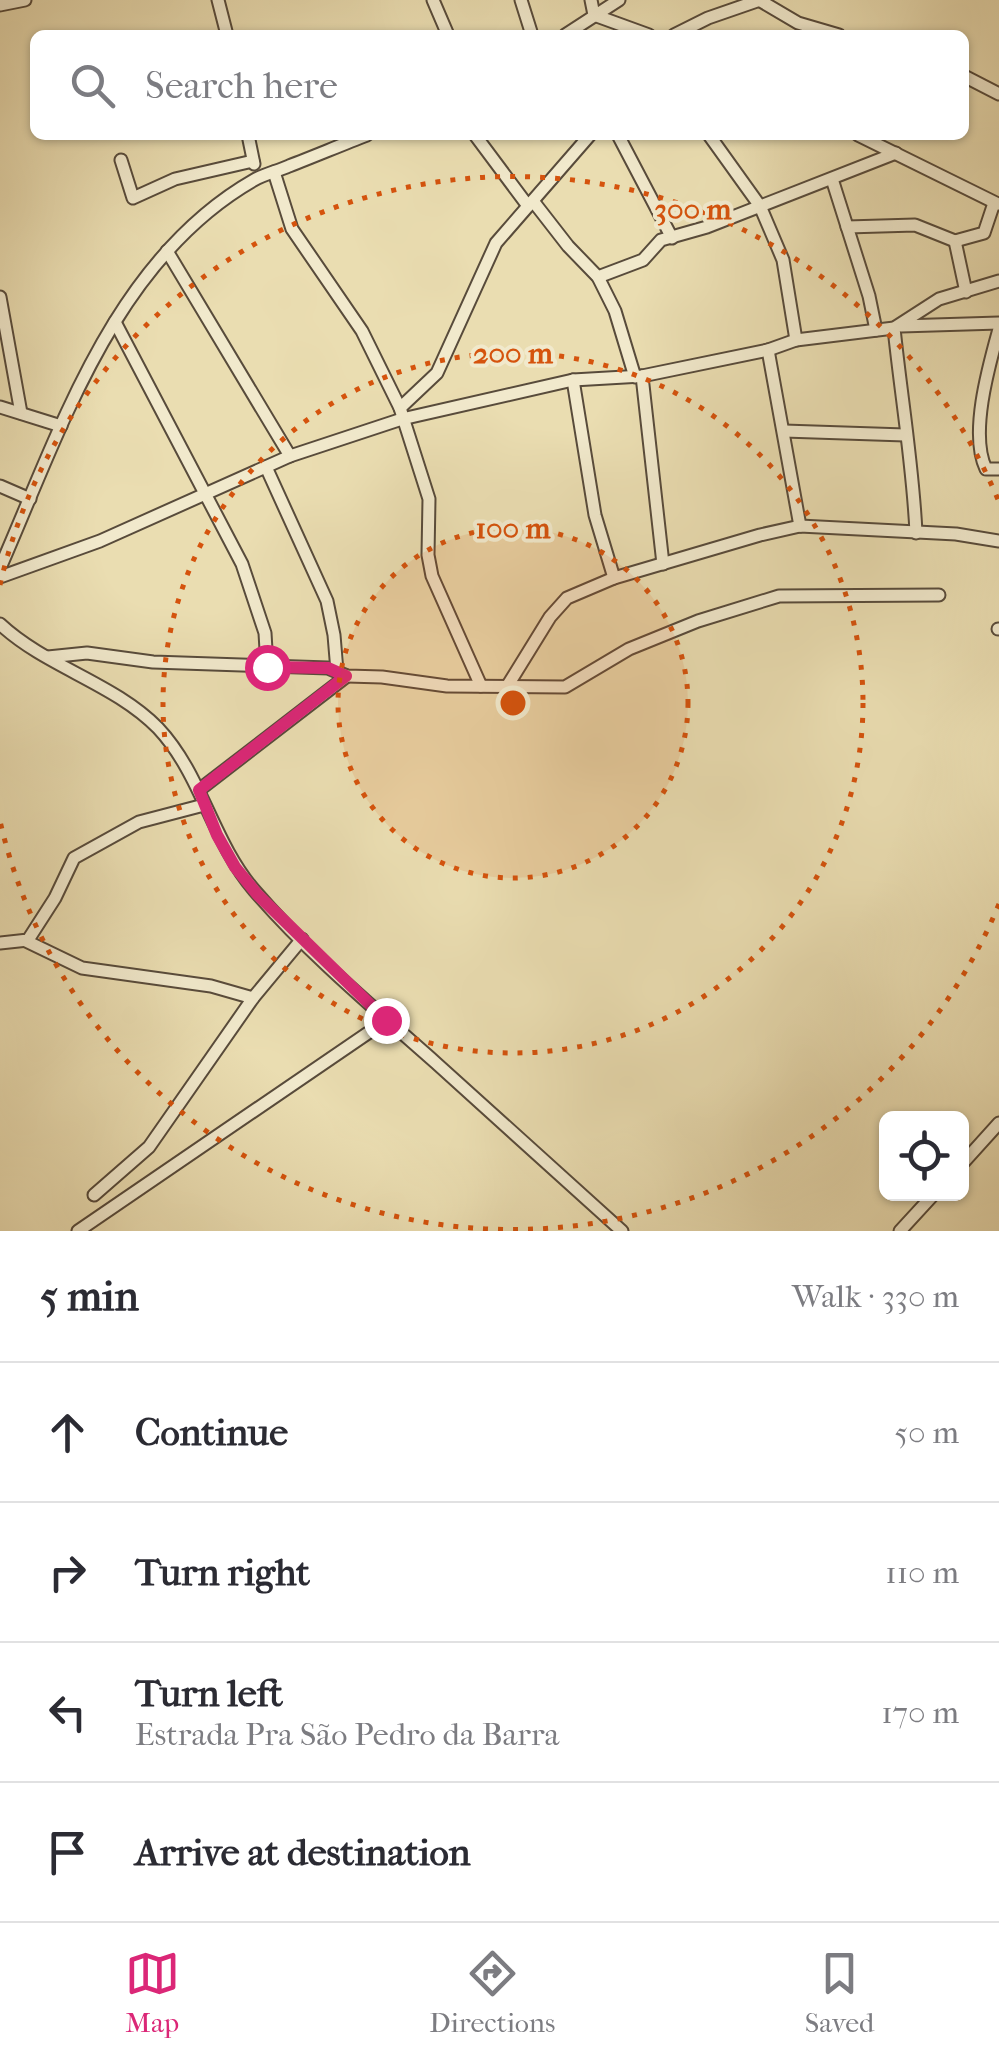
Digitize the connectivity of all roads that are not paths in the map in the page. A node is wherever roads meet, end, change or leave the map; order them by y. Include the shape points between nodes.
1 (25, 0) edge
2 (218, 0) edge
3 (433, 0) edge
4 (522, 0) edge
5 (591, 0) edge
6 (619, 0) edge
7 (759, 0) edge
8 (0, 5) edge
9 (594, 15) junction
10 (226, 30) edge
11 (446, 30) edge
12 (531, 30) edge
13 (572, 30) edge
14 (634, 30) edge
15 (684, 30) edge
16 (822, 30) edge
17 (969, 79) edge
18 (999, 94) edge
19 (249, 140) edge
20 (354, 140) edge
21 (479, 140) edge
22 (586, 140) edge
23 (621, 140) edge
24 (713, 140) edge
25 (868, 140) edge
26 (896, 154) junction
27 (121, 160) dead end
28 (253, 161) junction
29 (274, 172) junction
30 (256, 178) junction
31 (832, 179) junction
32 (530, 203) junction
33 (996, 204) edge
34 (760, 206) junction
35 (847, 227) junction
36 (672, 238) junction
37 (955, 241) junction
38 (166, 251) junction
39 (598, 277) junction
40 (999, 281) edge
41 (966, 292) junction
42 (0, 297) edge
43 (115, 322) junction
44 (999, 326) edge
45 (897, 327) junction
46 (876, 330) junction
47 (796, 340) junction
48 (768, 350) junction
49 (638, 377) junction
50 (574, 380) junction
51 (0, 406) edge
52 (21, 413) junction
53 (401, 413) junction
54 (61, 426) junction
55 (784, 431) junction
56 (905, 435) junction
57 (290, 456) junction
58 (266, 467) junction
59 (999, 469) edge
60 (0, 486) edge
61 (206, 493) junction
62 (30, 499) junction
63 (800, 526) junction
64 (916, 533) junction
65 (999, 541) edge
66 (663, 564) junction
67 (0, 568) edge
68 (0, 577) edge
69 (614, 578) junction
70 (939, 595) dead end
71 (0, 624) edge
72 (48, 657) junction
73 (267, 667) junction
74 (342, 673) junction
75 (508, 685) junction
76 (481, 686) junction
77 (199, 790) junction
78 (204, 805) junction
79 (302, 939) junction
80 (26, 942) junction
81 (0, 943) edge
82 (253, 998) junction
83 (386, 1020) junction
84 (999, 1123) edge
85 (969, 1156) edge
86 (94, 1195) dead end
87 (928, 1201) edge
88 (78, 1231) edge
89 (622, 1231) edge
90 (900, 1231) edge

1 - 8 street
2 - 10 street
3 - 11 street
4 - 12 street
5 - 9 street
6 - 9 street
7 - 15 street
7 - 16 street
9 - 13 street
9 - 14 street
17 - 18 street
19 - 28 street
20 - 29 street
21 - 32 street
22 - 32 street
23 - 36 street
24 - 34 street
25 - 26 street
26 - 31 street
26 - 33 street
27 - 28 street via 134,198 169,181
28 - 30 street
29 - 30 street
29 - 53 street via 292,228 362,331
30 - 38 street
31 - 34 street
31 - 35 street
32 - 39 street
32 - 53 street via 490,254 437,373
33 - 37 street via 984,233
34 - 36 street
34 - 47 street via 786,266
35 - 37 street via 915,225
35 - 46 street
36 - 39 street via 656,243 639,262
37 - 41 street
38 - 43 street
38 - 57 street
39 - 49 street
40 - 41 street
41 - 45 street via 939,299
42 - 52 street
43 - 54 street
43 - 61 street
44 - 45 street
44 - 59 street via 980,439 983,465
45 - 46 street
45 - 56 street
46 - 47 street
47 - 48 street
48 - 49 street
48 - 55 street
49 - 50 street
49 - 66 street
50 - 53 street
50 - 69 street via 595,515
51 - 52 street
52 - 54 street
53 - 57 street
53 - 76 street via 431,512 432,576
54 - 62 street
55 - 56 street
55 - 63 street
56 - 64 street
57 - 58 street
58 - 61 street
58 - 74 street via 327,601
60 - 62 street
61 - 68 street
61 - 73 street via 250,584
62 - 67 street
63 - 64 street
63 - 66 street
64 - 65 street
66 - 69 street
69 - 75 street via 557,606
70 - 75 street via 779,596 629,648 566,686
71 - 72 street
72 - 73 street via 87,653
72 - 77 street via 146,718 177,750
73 - 74 street
74 - 76 street
74 - 77 street
75 - 76 street
77 - 78 street
78 - 79 street via 235,867
78 - 80 street via 139,822 74,858
79 - 82 street
79 - 83 street
80 - 81 street
80 - 82 street via 82,968
82 - 86 street via 156,1139
83 - 88 street
83 - 89 street
84 - 85 street
87 - 90 street

